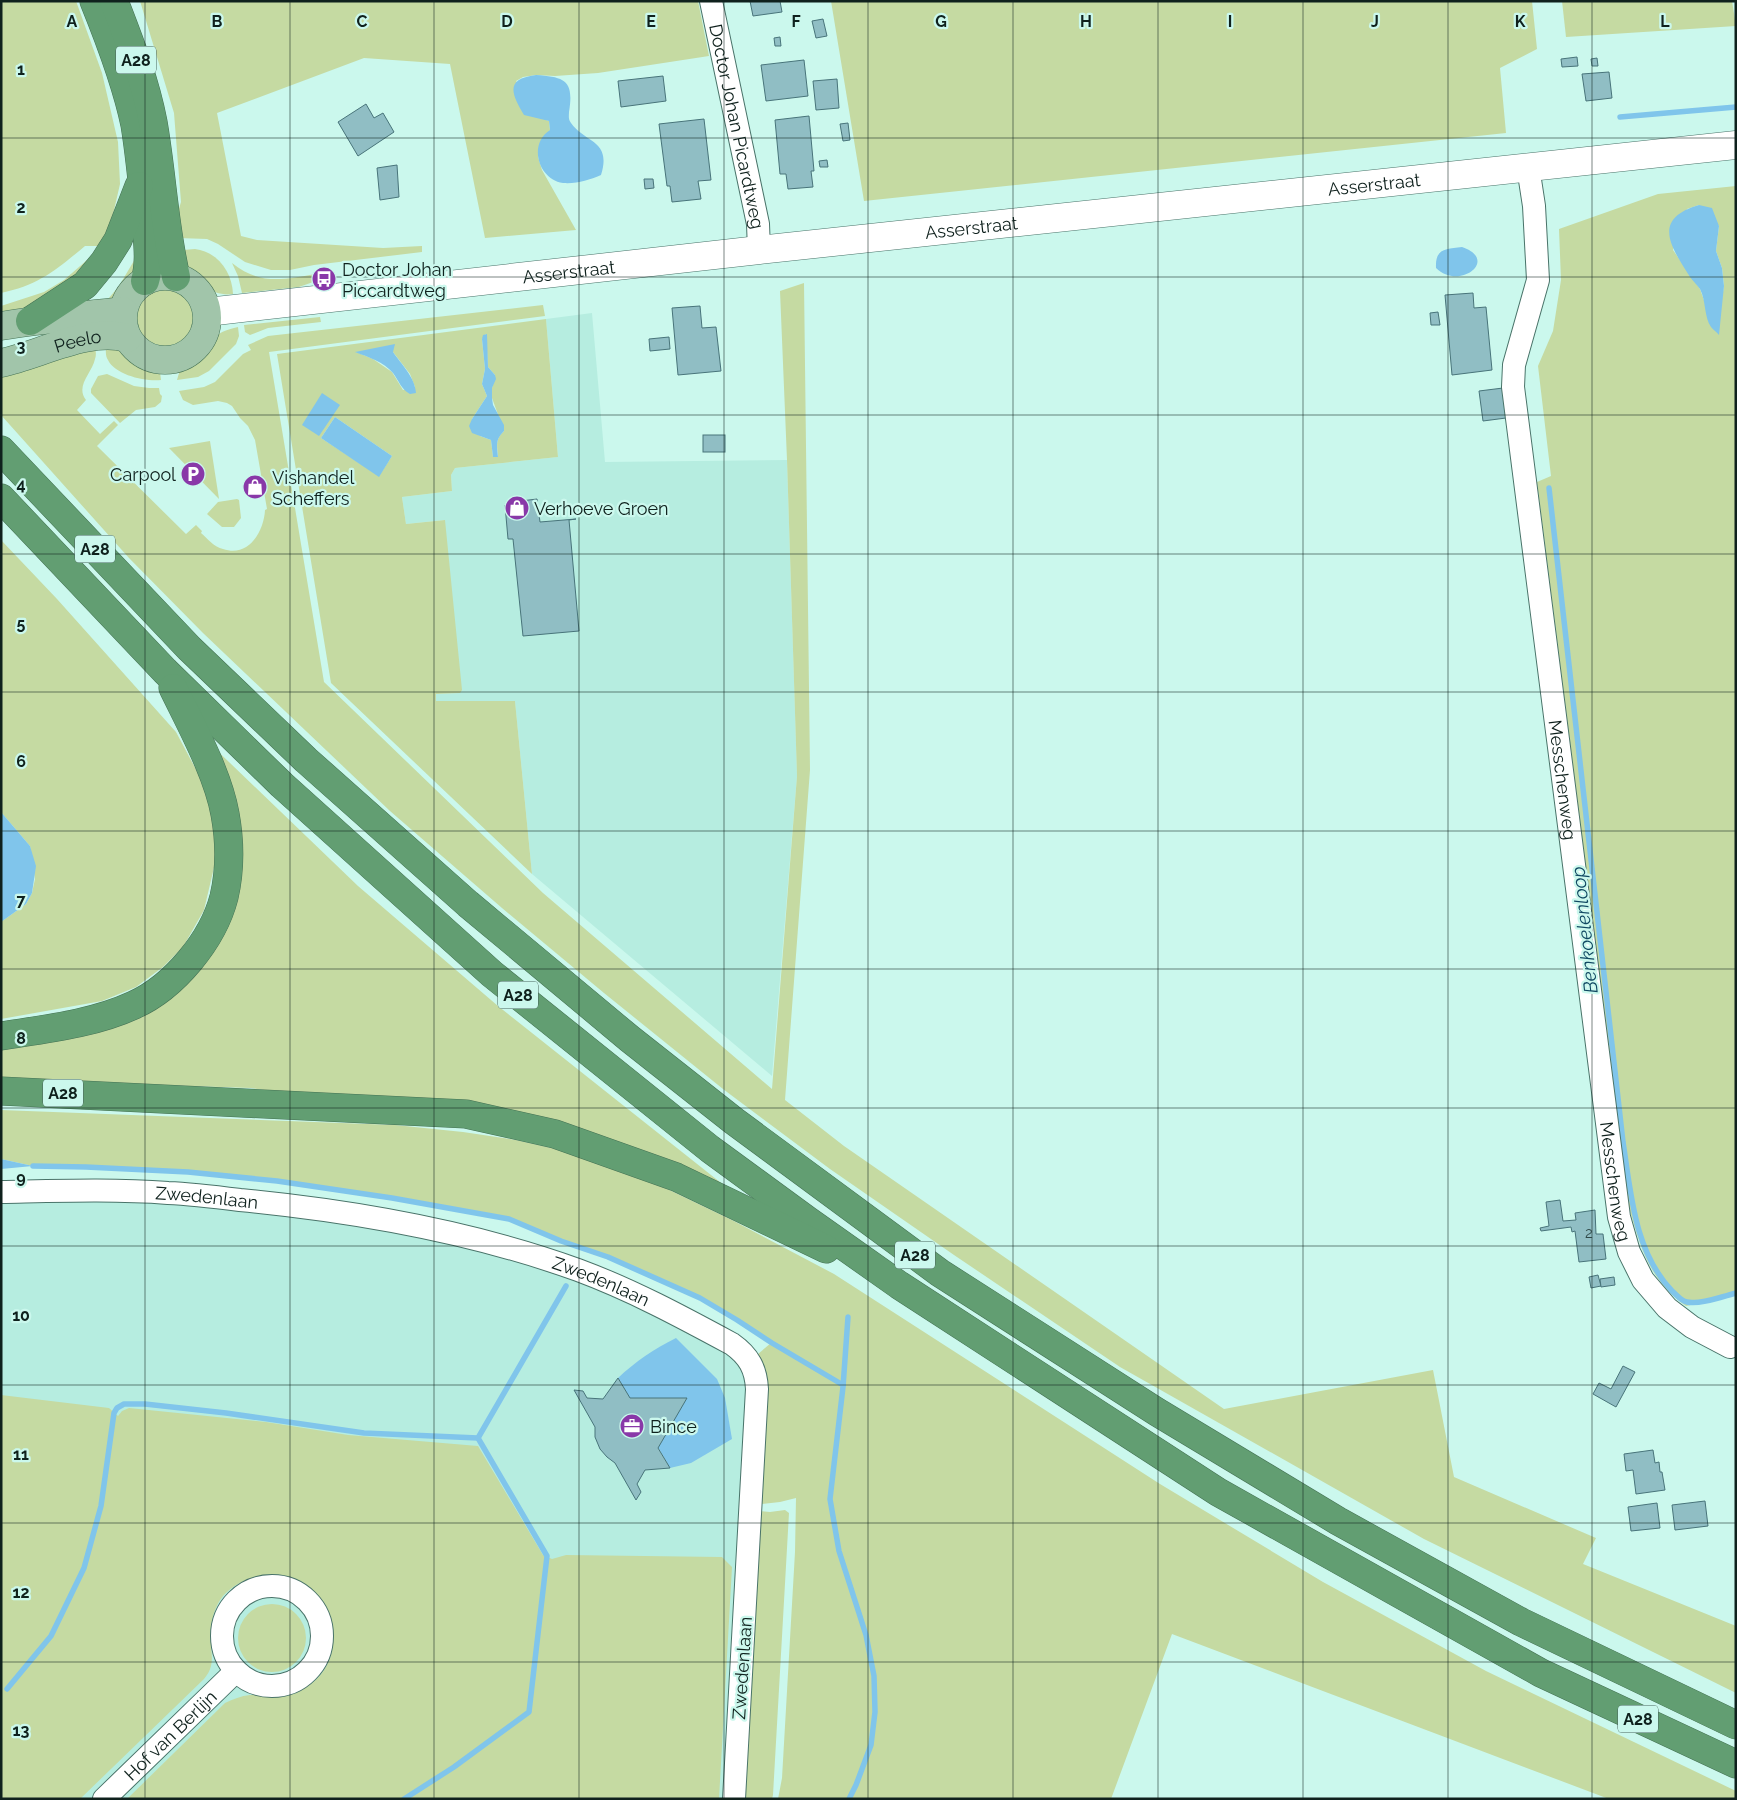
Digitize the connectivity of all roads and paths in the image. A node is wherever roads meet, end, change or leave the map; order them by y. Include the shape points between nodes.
1 (94, 1) edge
2 (114, 1) edge
3 (711, 1) edge
4 (1736, 145) edge
5 (1528, 167) junction
6 (142, 177) junction
7 (759, 250) junction
8 (176, 277) junction
9 (145, 281) junction
10 (123, 312) junction
11 (207, 312) junction
12 (30, 321) junction
13 (1, 326) edge
14 (127, 338) junction
15 (1, 363) edge
16 (1, 450) edge
17 (1, 498) edge
18 (165, 671) junction
19 (1, 1036) edge
20 (1, 1091) edge
21 (1, 1192) edge
22 (899, 1285) junction
23 (1730, 1347) dead end
24 (236, 1671) junction
25 (1736, 1725) edge
26 (1736, 1764) edge
27 (104, 1799) edge
28 (734, 1799) edge

1 - 6 highway, A28 via 134,123
2 - 8 highway, A28 via 142,80 152,120
3 - 7 street, Doctor Johan Picardtweg via 758,224
4 - 5 main road, Asserstraat
5 - 7 main road, Asserstraat
5 - 23 street, Messchenweg via 1534,206 1538,280 1514,365 1513,387 1619,1217 1628,1252 1643,1280 1667,1308 1692,1327
6 - 9 highway, A28 via 148,247
6 - 12 highway, A28 via 118,240 104,262 86,285
7 - 11 main road, Asserstraat
8 - 9 main road via 156,276
8 - 11 main road via 194,288
9 - 10 main road via 134,289
10 - 12 main road, Peelo
10 - 14 main road
11 - 14 main road via 206,329 199,343 180,357 158,359 136,348
12 - 13 main road, Peelo
14 - 15 main road, Peelo via 80,339
16 - 25 highway, A28 via 189,648 306,760 468,904 734,1121 932,1267 1157,1412 1338,1521 1521,1622
17 - 18 highway, A28
18 - 19 highway, A28 via 199,741 225,814 228,871 224,897 214,924 188,962 170,981 134,1005 73,1024
18 - 22 highway, A28 via 282,785 492,974 710,1149
20 - 22 highway, A28 via 466,1114 555,1134 676,1177
21 - 28 street, Zwedenlaan via 168,1192 358,1214 526,1253 616,1285 741,1350 753,1366 757,1389
22 - 26 highway, A28 via 1226,1496 1541,1674
24 - 24 street via 257,1684 273,1686 288,1684 313,1665 322,1635 316,1612 301,1594 269,1586 252,1589 237,1599 227,1613 222,1630 223,1647
24 - 27 street, Hof van Berlijn

